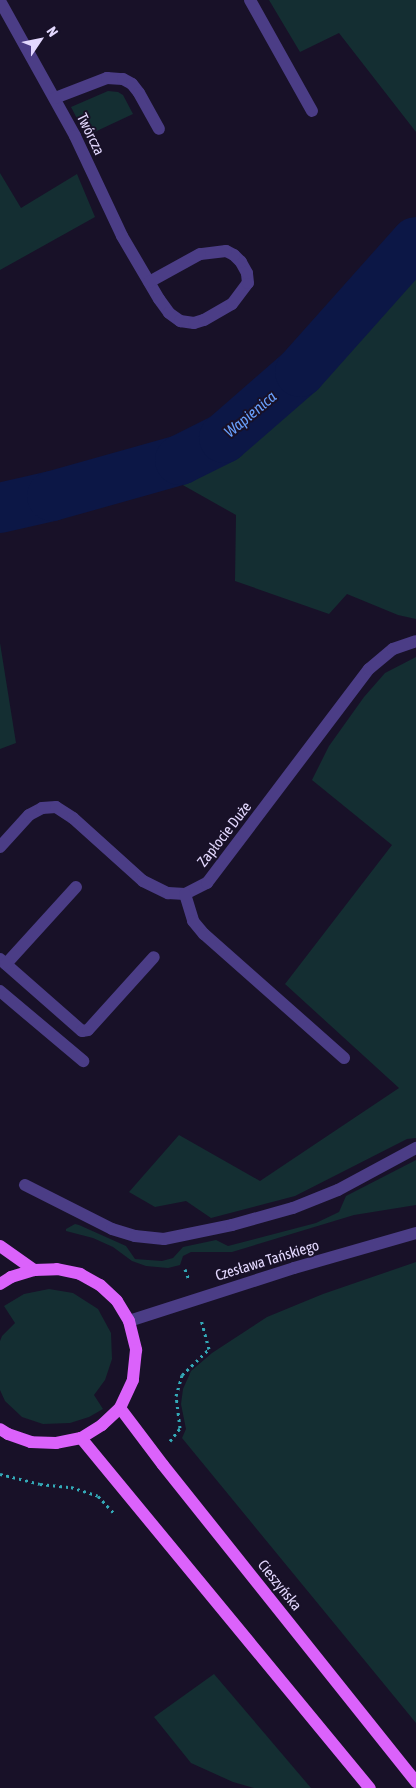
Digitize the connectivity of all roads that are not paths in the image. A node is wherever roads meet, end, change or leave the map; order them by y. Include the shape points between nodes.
1 (250, 0) edge
2 (0, 1) edge
3 (55, 98) junction
4 (312, 111) dead end
5 (159, 129) dead end
6 (149, 282) junction
7 (416, 641) edge
8 (0, 847) edge
9 (76, 887) dead end
10 (185, 894) junction
11 (154, 957) dead end
12 (3, 961) edge
13 (0, 991) edge
14 (344, 1058) dead end
15 (83, 1061) dead end
16 (416, 1148) edge
17 (25, 1185) dead end
18 (416, 1233) edge
19 (0, 1246) edge
20 (34, 1270) junction
21 (0, 1284) edge
22 (129, 1321) junction
23 (120, 1408) junction
24 (3, 1433) edge
25 (81, 1438) junction
26 (416, 1782) edge
27 (370, 1788) edge

1 - 4 street
2 - 3 street, Twórcza
3 - 5 street via 107,78 123,79 139,93
3 - 6 street, Twórcza via 122,236
6 - 6 street, Twórcza via 169,314 180,321 194,323 222,311 248,283 241,262 226,251 200,254
7 - 10 street, Zapłocie Duże via 392,649 369,669 206,883
8 - 10 street via 29,816 42,808 56,807 73,818 143,882 168,893
9 - 12 street
10 - 14 street via 193,921 204,934
11 - 12 street via 88,1030 82,1031
13 - 15 street
16 - 17 street via 338,1190 293,1208 164,1239 135,1236 112,1229
18 - 22 street, Czesława Tańskiego
19 - 20 main road
20 - 21 main road
20 - 22 main road via 57,1269 80,1274 117,1301
22 - 23 main road via 136,1350 133,1380
23 - 25 main road via 102,1426
23 - 26 main road, Cieszyńska
24 - 25 main road via 40,1442 56,1443
25 - 27 main road

